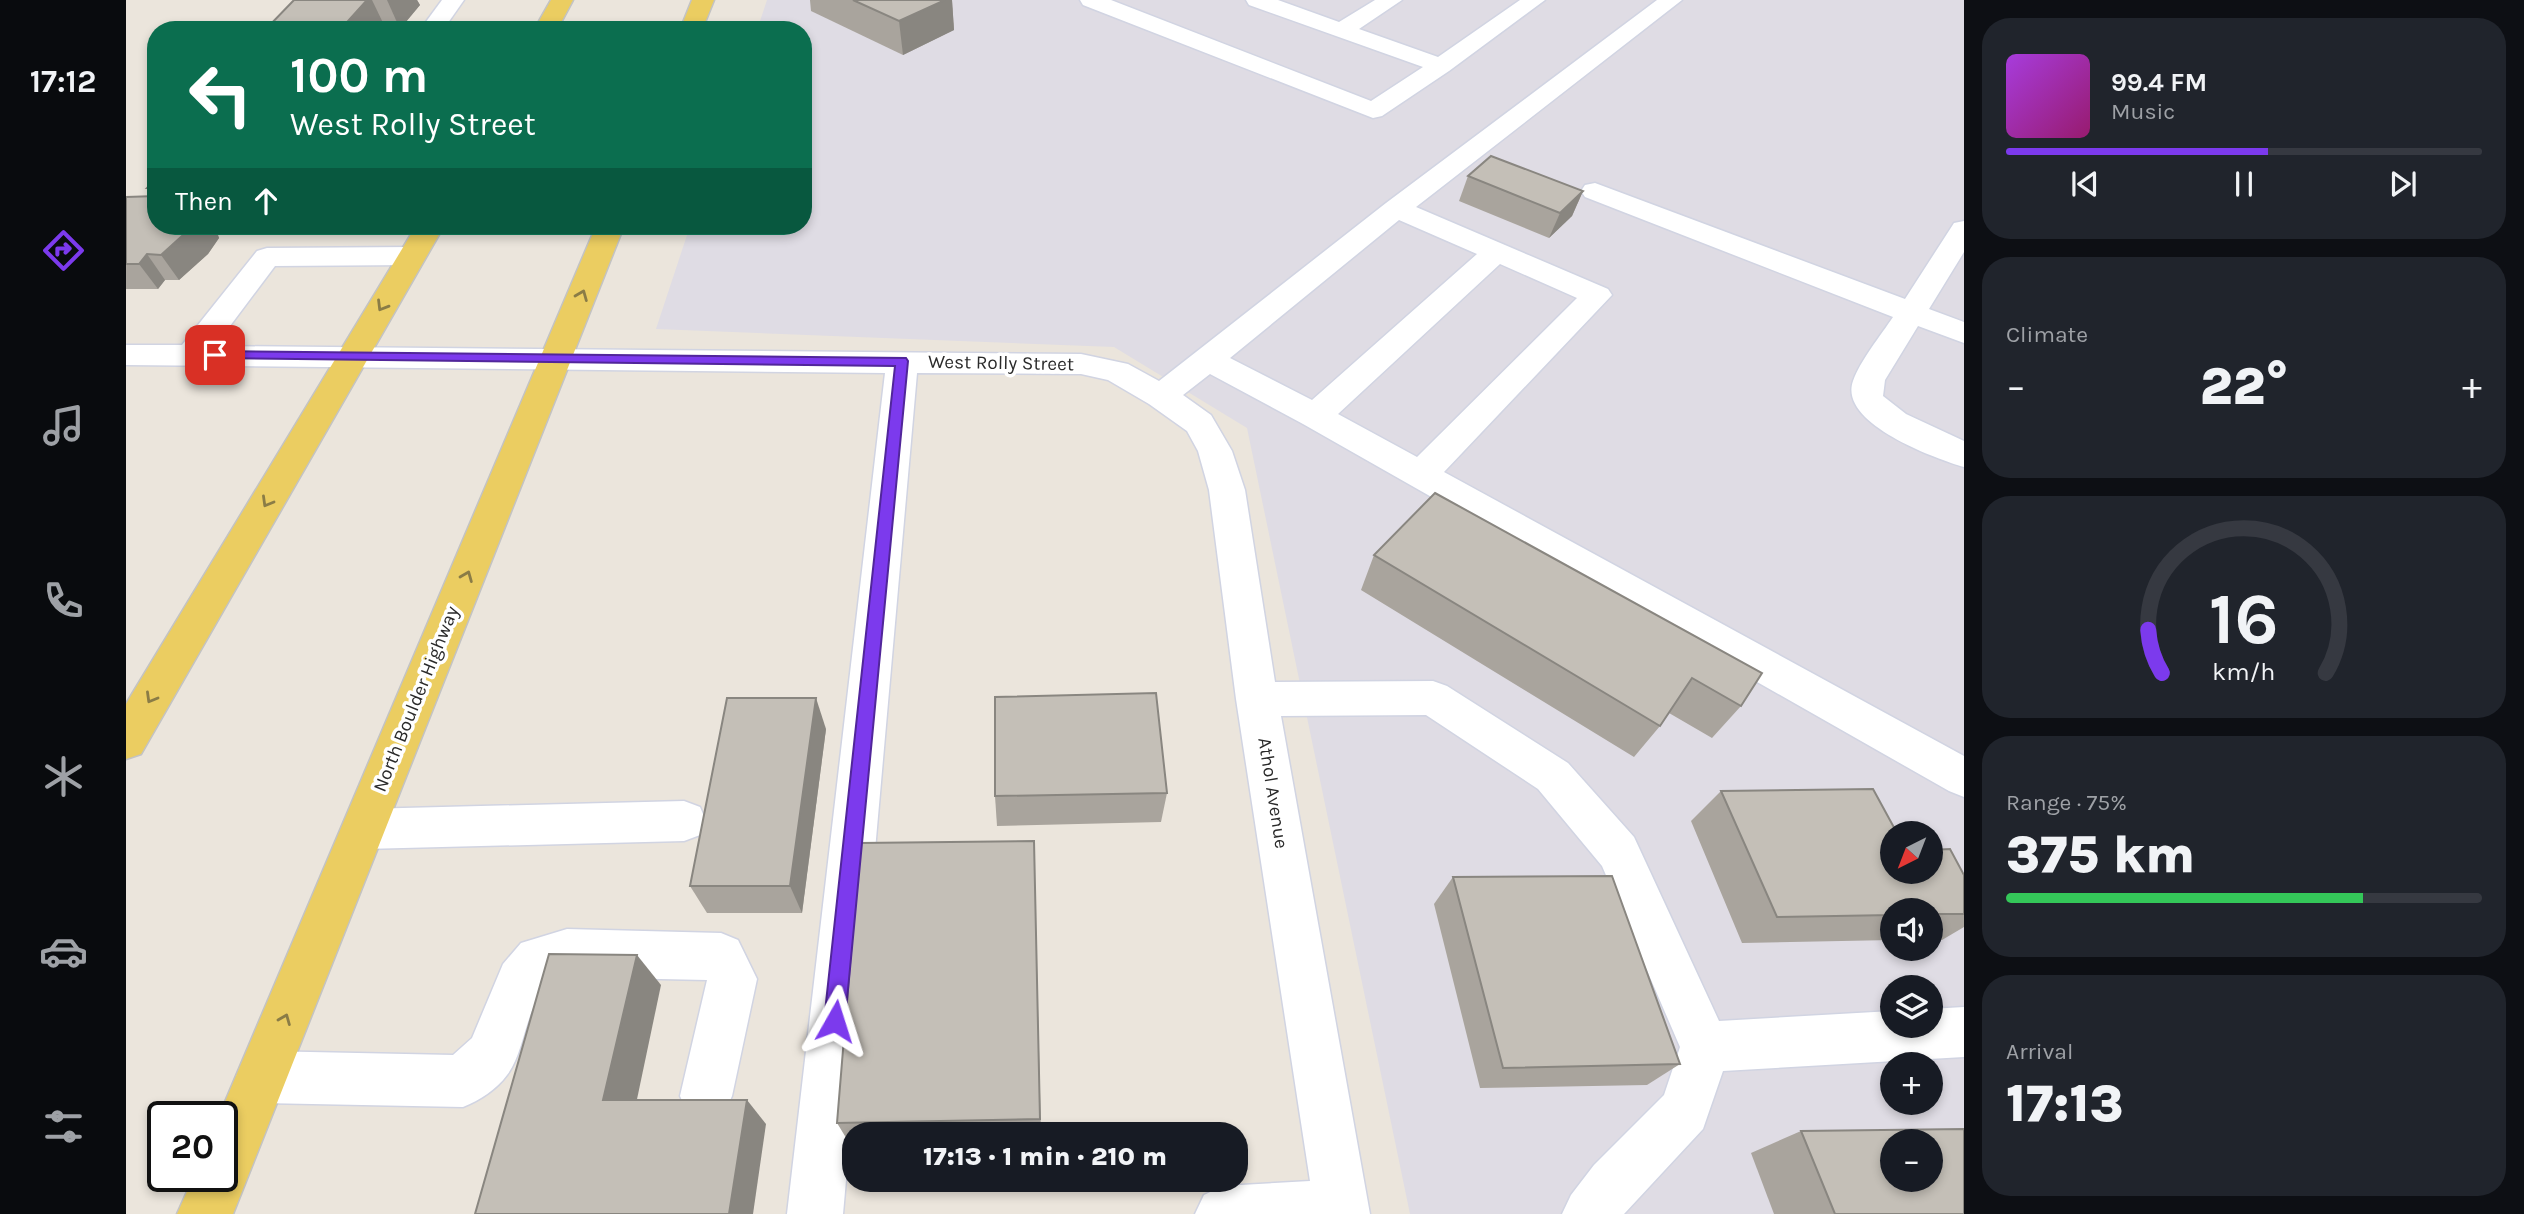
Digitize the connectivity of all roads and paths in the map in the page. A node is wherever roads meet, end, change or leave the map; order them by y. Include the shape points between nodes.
1 (453, 0) edge
2 (562, 0) edge
3 (703, 0) edge
4 (1091, 0) edge
5 (1257, 0) edge
6 (1391, 0) edge
7 (1534, 0) edge
8 (1671, 0) edge
9 (438, 21) edge
10 (550, 21) edge
11 (695, 21) edge
12 (1340, 30) junction
13 (1441, 66) junction
14 (1595, 191) dead end
15 (1396, 209) junction
16 (1964, 229) edge
17 (283, 235) edge
18 (424, 235) edge
19 (606, 235) edge
20 (1496, 252) junction
21 (412, 256) junction
22 (267, 257) junction
23 (1911, 312) junction
24 (1964, 333) edge
25 (126, 355) edge
26 (191, 355) junction
27 (352, 356) junction
28 (556, 358) junction
29 (1209, 360) junction
30 (902, 361) junction
31 (1161, 396) junction
32 (1315, 416) junction
33 (1964, 455) edge
34 (1421, 475) junction
35 (1257, 699) junction
36 (126, 741) edge
37 (1964, 778) edge
38 (684, 821) dead end
39 (363, 829) junction
40 (1964, 1032) edge
41 (1705, 1047) junction
42 (262, 1077) junction
43 (706, 1096) dead end
44 (238, 1136) edge
45 (215, 1192) edge
46 (1341, 1211) edge
47 (205, 1214) edge
48 (815, 1214) edge
49 (1223, 1214) edge
50 (1590, 1214) edge

1 - 9 street
2 - 10 main road
3 - 11 main road
4 - 13 street via 1373,111
5 - 12 street
6 - 12 street
7 - 13 street
8 - 15 street
12 - 13 street
14 - 23 street
15 - 20 street
15 - 29 street
16 - 23 street
17 - 22 street
18 - 21 main road
28 -> 19 main road, North Boulder Highway
20 - 32 street
20 - 34 street via 1597,295
21 - 22 street
21 -> 27 main road
22 - 26 street
23 - 24 street
23 - 33 street via 1868,380 1867,397 1874,410 1897,424
25 - 26 street, West Rolly Street
26 - 27 street, West Rolly Street
27 - 28 street, West Rolly Street
27 -> 36 main road
28 - 30 street, West Rolly Street
39 -> 28 main road, North Boulder Highway
29 - 31 street
29 - 32 street
30 - 31 street, West Rolly Street via 1081,364 1117,371
30 - 48 street
31 - 35 street, Athol Avenue via 1199,424 1215,451 1227,490
32 - 34 street
34 - 37 street
35 - 41 street via 1433,698 1553,776 1618,852
35 - 46 street, Athol Avenue
38 - 39 street
42 -> 39 main road, North Boulder Highway
40 - 41 street
41 - 50 street via 1685,1111
42 - 43 street via 463,1081 490,1056 520,981 538,960 568,953 721,957 733,979
42 - 44 main road, North Boulder Highway
45 - 47 main road, North Boulder Highway
46 - 49 street

